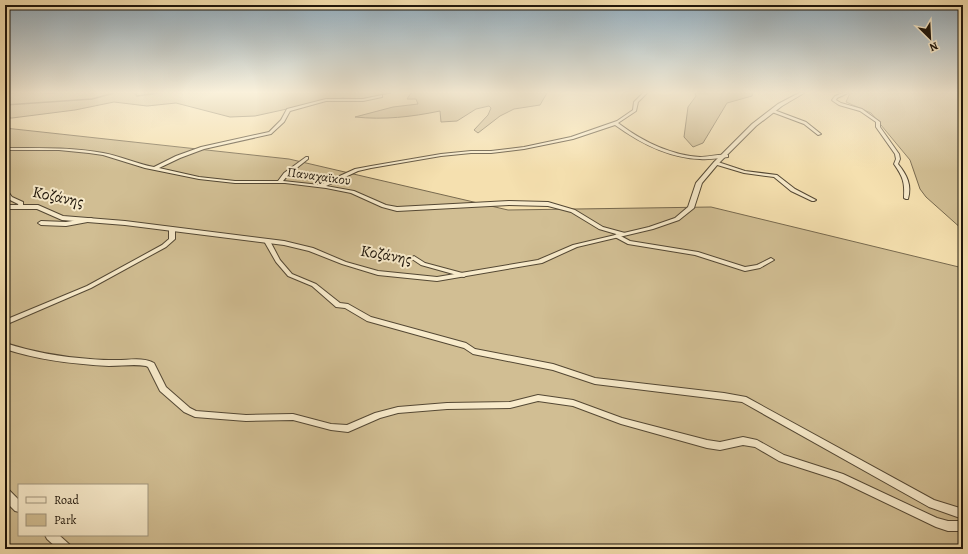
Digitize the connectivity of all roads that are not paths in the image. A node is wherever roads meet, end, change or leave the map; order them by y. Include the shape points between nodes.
1 (284, 119) edge
2 (623, 119) edge
3 (763, 119) edge
4 (794, 119) edge
5 (874, 119) edge
6 (615, 123) junction
7 (819, 134) dead end
8 (5, 149) edge
9 (726, 156) junction
10 (306, 158) dead end
11 (716, 163) junction
12 (154, 169) junction
13 (279, 182) junction
14 (321, 186) junction
15 (7, 194) dead end
16 (906, 198) dead end
17 (814, 200) dead end
18 (22, 206) junction
19 (5, 207) edge
20 (92, 220) junction
21 (40, 223) dead end
22 (172, 229) junction
23 (620, 235) junction
24 (267, 241) junction
25 (414, 258) dead end
26 (771, 260) dead end
27 (464, 275) junction
28 (5, 323) edge
29 (5, 346) edge
30 (5, 494) edge
31 (18, 505) edge
32 (963, 514) edge
33 (963, 526) edge
34 (52, 536) edge
35 (66, 549) edge

1 - 12 street via 270,133 203,148
2 - 6 street
3 - 9 street, Κοζάνης
4 - 7 street via 805,123
5 - 16 street via 897,154 896,164 908,183
6 - 9 street via 643,142 664,150 700,158
6 - 14 street via 575,137 524,148 441,155 371,167 357,170
8 - 12 street, Παναχαϊκου via 89,152
9 - 11 street, Κοζάνης
10 - 13 street
11 - 17 street via 754,174 775,176 793,190
11 - 23 street, Κοζάνης via 699,183 693,206 685,215 663,225
12 - 13 street, Παναχαϊκου via 215,180
13 - 14 street, Παναχαϊκου
14 - 23 street, Παναχαϊκου via 352,192 397,209 509,203 548,204 573,211
15 - 18 street
18 - 19 street, Κοζάνης
18 - 20 street, Κοζάνης via 42,208 62,218
20 - 21 street via 66,224
20 - 22 street, Κοζάνης
22 - 24 street, Κοζάνης
22 - 28 street via 173,236 169,243 138,261 89,287
23 - 26 street, Παναχαϊκου via 628,242 712,257 745,268 758,267
23 - 27 street, Κοζάνης via 575,246 540,262
24 - 27 street, Κοζάνης via 310,249 378,273 429,279
24 - 32 street via 278,261 290,275 314,286 338,305 346,306 369,319 466,346 473,351 553,367 587,380 745,400 932,504
25 - 27 street via 423,264
29 - 33 street via 54,357 110,363 148,363 162,389 187,410 196,414 246,418 293,417 336,428 352,428 370,418 398,410 510,405 538,398 573,403 621,421 708,444 720,446 743,441 753,443 782,458 840,477 936,522 948,526
30 - 31 street
34 - 35 street

